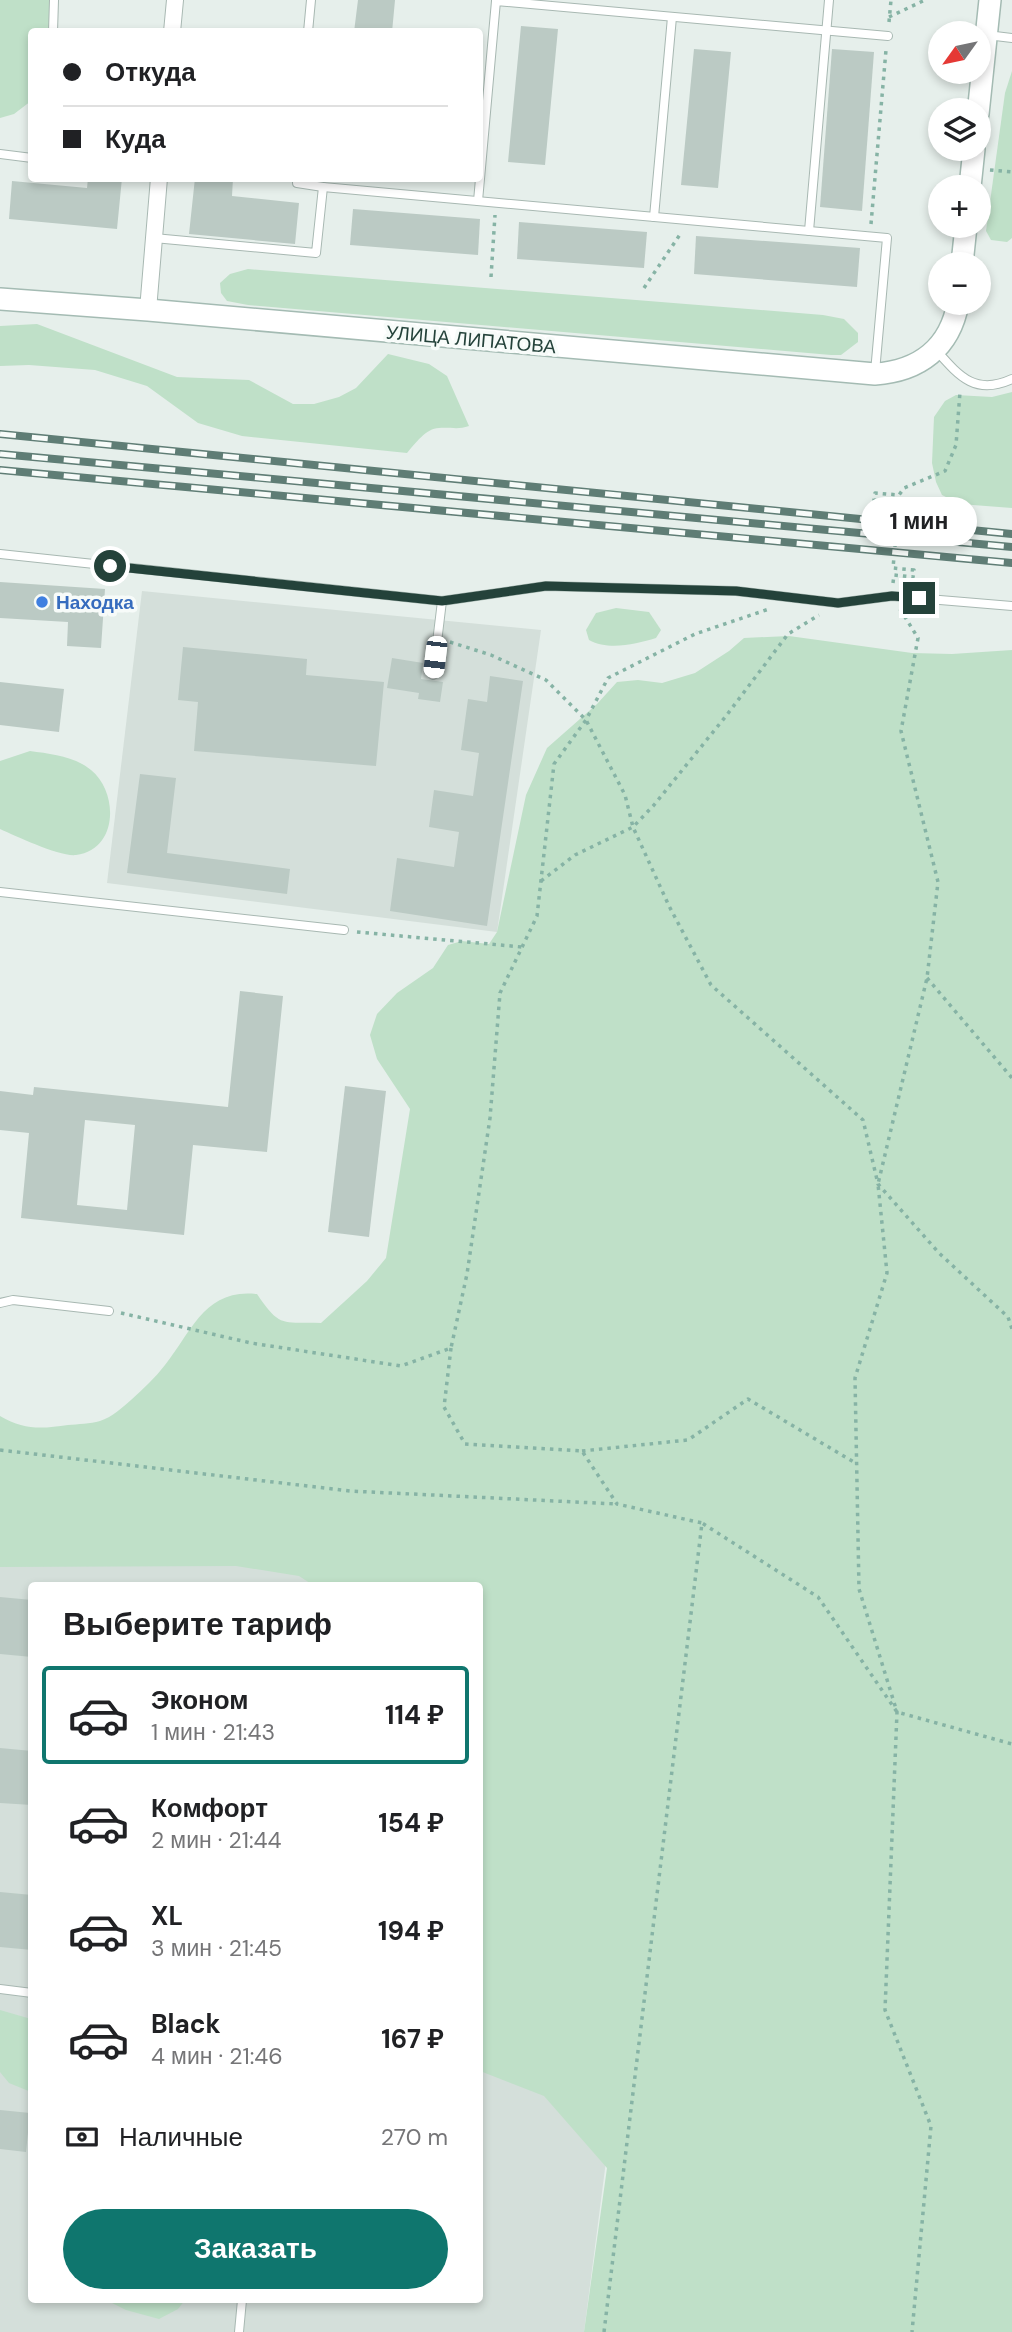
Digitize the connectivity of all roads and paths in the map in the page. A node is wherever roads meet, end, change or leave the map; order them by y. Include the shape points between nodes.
1 (54, 0) edge
2 (175, 0) edge
3 (310, 0) edge
4 (829, 0) edge
5 (891, 0) edge
6 (925, 0) edge
7 (990, 0) edge
8 (496, 1) edge
9 (672, 17) junction
10 (890, 17) junction
11 (988, 21) edge
12 (53, 28) edge
13 (172, 28) edge
14 (308, 28) edge
15 (826, 31) junction
16 (991, 35) edge
17 (888, 36) junction
18 (1012, 38) edge
19 (483, 145) edge
20 (0, 154) edge
21 (28, 158) edge
22 (159, 182) edge
23 (297, 182) edge
24 (480, 182) edge
25 (323, 187) junction
26 (478, 201) junction
27 (496, 202) junction
28 (654, 217) junction
29 (691, 220) junction
30 (808, 231) junction
31 (870, 236) junction
32 (154, 238) junction
33 (491, 277) dead end
34 (644, 288) dead end
35 (0, 299) edge
36 (148, 310) junction
37 (954, 315) edge
38 (936, 349) junction
39 (875, 374) junction
40 (961, 378) junction
41 (1012, 379) edge
42 (0, 554) edge
43 (892, 596) junction
44 (801, 598) junction
45 (442, 601) junction
46 (838, 603) junction
47 (1012, 606) edge
48 (438, 639) junction
49 (433, 675) dead end
50 (586, 720) junction
51 (633, 827) junction
52 (541, 881) junction
53 (0, 892) edge
54 (344, 930) joint
55 (522, 947) junction
56 (927, 978) junction
57 (1012, 1078) edge
58 (878, 1184) junction
59 (0, 1303) edge
60 (109, 1311) joint
61 (1012, 1329) edge
62 (451, 1348) junction
63 (0, 1451) edge
64 (582, 1451) junction
65 (857, 1464) junction
66 (617, 1504) junction
67 (702, 1523) junction
68 (897, 1712) junction
69 (1012, 1744) edge
70 (0, 1989) edge
71 (28, 1992) edge
72 (242, 2303) edge
73 (239, 2332) edge
74 (604, 2332) edge
75 (912, 2332) edge

1 - 12 lane
2 - 13 street
3 - 14 lane
4 - 15 lane
5 - 10 path
6 - 10 path
7 - 11 street
8 - 9 lane
8 - 19 lane
9 - 15 lane
9 - 28 lane
10 - 17 path
15 - 17 lane
15 - 30 lane
16 - 18 lane
17 - 31 path
20 - 21 lane
22 - 32 street
23 - 25 lane
24 - 26 lane
25 - 26 lane
25 - 32 lane via 316,253
26 - 27 lane
27 - 28 lane
27 - 33 path
28 - 29 lane
29 - 30 lane
29 - 34 path
30 - 31 lane
31 - 39 lane via 887,238
32 - 36 street
35 - 36 street, УЛИЦА ЛИПАТОВА
36 - 39 street, УЛИЦА ЛИПАТОВА
37 - 38 street
38 - 39 street, УЛИЦА ЛИПАТОВА via 909,368
38 - 40 lane
40 - 41 lane via 981,386
40 - 43 path via 957,445 945,471 904,488 899,495 875,493 874,500 899,502 893,568 914,570 913,577 894,575
42 - 45 lane
43 - 46 lane
43 - 47 lane
43 - 56 path via 918,638 901,731 938,882
44 - 45 lane via 736,591 546,586
44 - 46 lane
44 - 50 path via 695,634 608,678
45 - 48 lane
46 - 51 path via 788,634
48 - 49 lane
48 - 50 path via 491,655 546,680
50 - 51 path via 625,795
50 - 52 path via 554,764
51 - 52 path via 575,855
51 - 58 path via 711,985 863,1121
52 - 55 path via 537,916
53 - 54 lane
54 - 55 path
55 - 62 path via 500,993 490,1118
56 - 57 path
56 - 58 path
58 - 61 path via 939,1253 1008,1317
58 - 65 path via 887,1273 855,1378
59 - 60 lane via 13,1300
60 - 62 path via 251,1343 401,1366
62 - 64 path via 444,1408 465,1444
63 - 66 path via 350,1491
64 - 65 path via 688,1440 748,1399
64 - 66 path
65 - 68 path via 859,1589
66 - 67 path
67 - 68 path via 818,1597
67 - 74 path
68 - 69 path
68 - 75 path via 885,2010 931,2126
70 - 71 lane
72 - 73 lane

